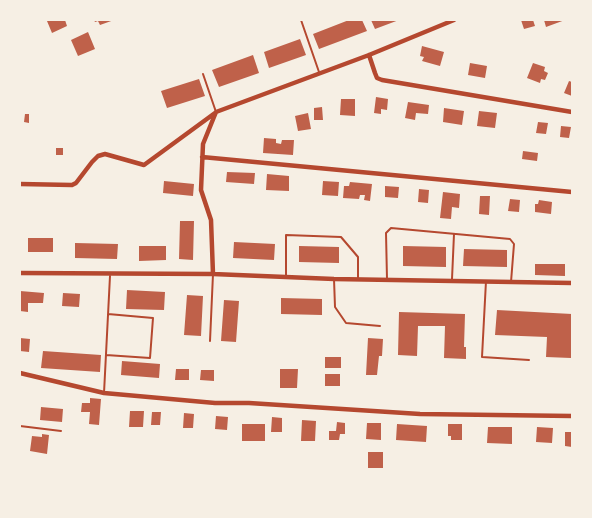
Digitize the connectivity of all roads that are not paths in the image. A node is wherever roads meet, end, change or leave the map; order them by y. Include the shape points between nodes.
1 (301, 20) edge
2 (454, 20) edge
3 (368, 55) junction
4 (319, 72) junction
5 (203, 74) dead end
6 (216, 112) junction
7 (572, 112) edge
8 (202, 157) junction
9 (20, 184) edge
10 (572, 192) edge
11 (454, 234) junction
12 (20, 273) edge
13 (110, 274) junction
14 (213, 274) junction
15 (286, 277) junction
16 (334, 279) junction
17 (358, 279) junction
18 (387, 280) junction
19 (452, 281) junction
20 (486, 282) junction
21 (511, 282) junction
22 (572, 283) edge
23 (108, 314) junction
24 (380, 326) dead end
25 (210, 341) dead end
26 (106, 355) junction
27 (528, 360) dead end
28 (20, 373) edge
29 (104, 393) junction
30 (572, 416) edge
31 (20, 426) edge
32 (60, 431) dead end

1 - 4 lane
2 - 3 street
3 - 4 street
3 - 7 street via 374,73 382,80
4 - 6 street
5 - 6 lane
6 - 8 street via 203,144
6 - 9 street via 144,165 105,154 98,156 72,185
8 - 10 street
8 - 14 street via 202,190 211,220
11 - 18 lane via 388,230
11 - 19 lane
11 - 21 lane via 510,239 514,244
12 - 13 street
13 - 14 street
13 - 23 lane
14 - 15 street
14 - 25 lane
15 - 16 street
15 - 17 lane via 286,235 341,236 358,257
16 - 17 street
16 - 24 lane via 335,306 346,323
17 - 18 street
18 - 19 street
19 - 20 street
20 - 21 street
20 - 27 lane via 482,357
21 - 22 street
23 - 26 lane
23 - 26 lane via 153,318 150,358
26 - 29 lane
28 - 29 street
29 - 30 street via 215,403 420,414
31 - 32 lane

